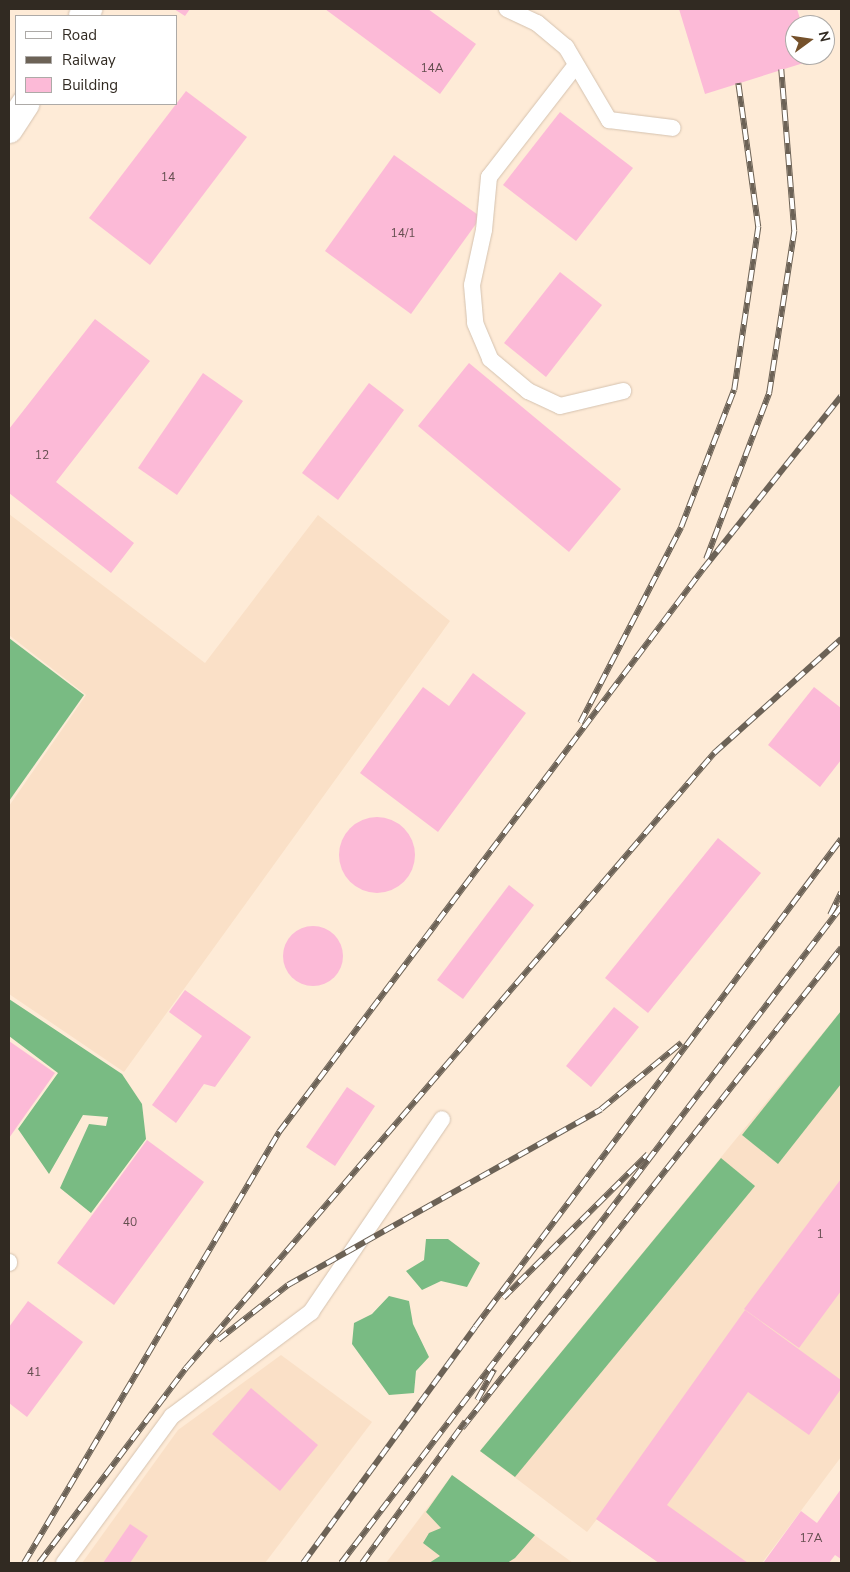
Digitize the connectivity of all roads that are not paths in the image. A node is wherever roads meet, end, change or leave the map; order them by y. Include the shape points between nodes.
1 (508, 9) edge
2 (576, 65) junction
3 (24, 105) edge
4 (673, 128) dead end
5 (9, 129) edge
6 (623, 391) dead end
7 (442, 1119) dead end
8 (64, 1563) edge

1 - 2 lane via 552,35 566,47
2 - 4 lane via 609,120
2 - 6 lane via 488,177 484,230 472,285 474,323 490,359 528,391 560,406
3 - 5 street
7 - 8 lane via 311,1312 172,1416

